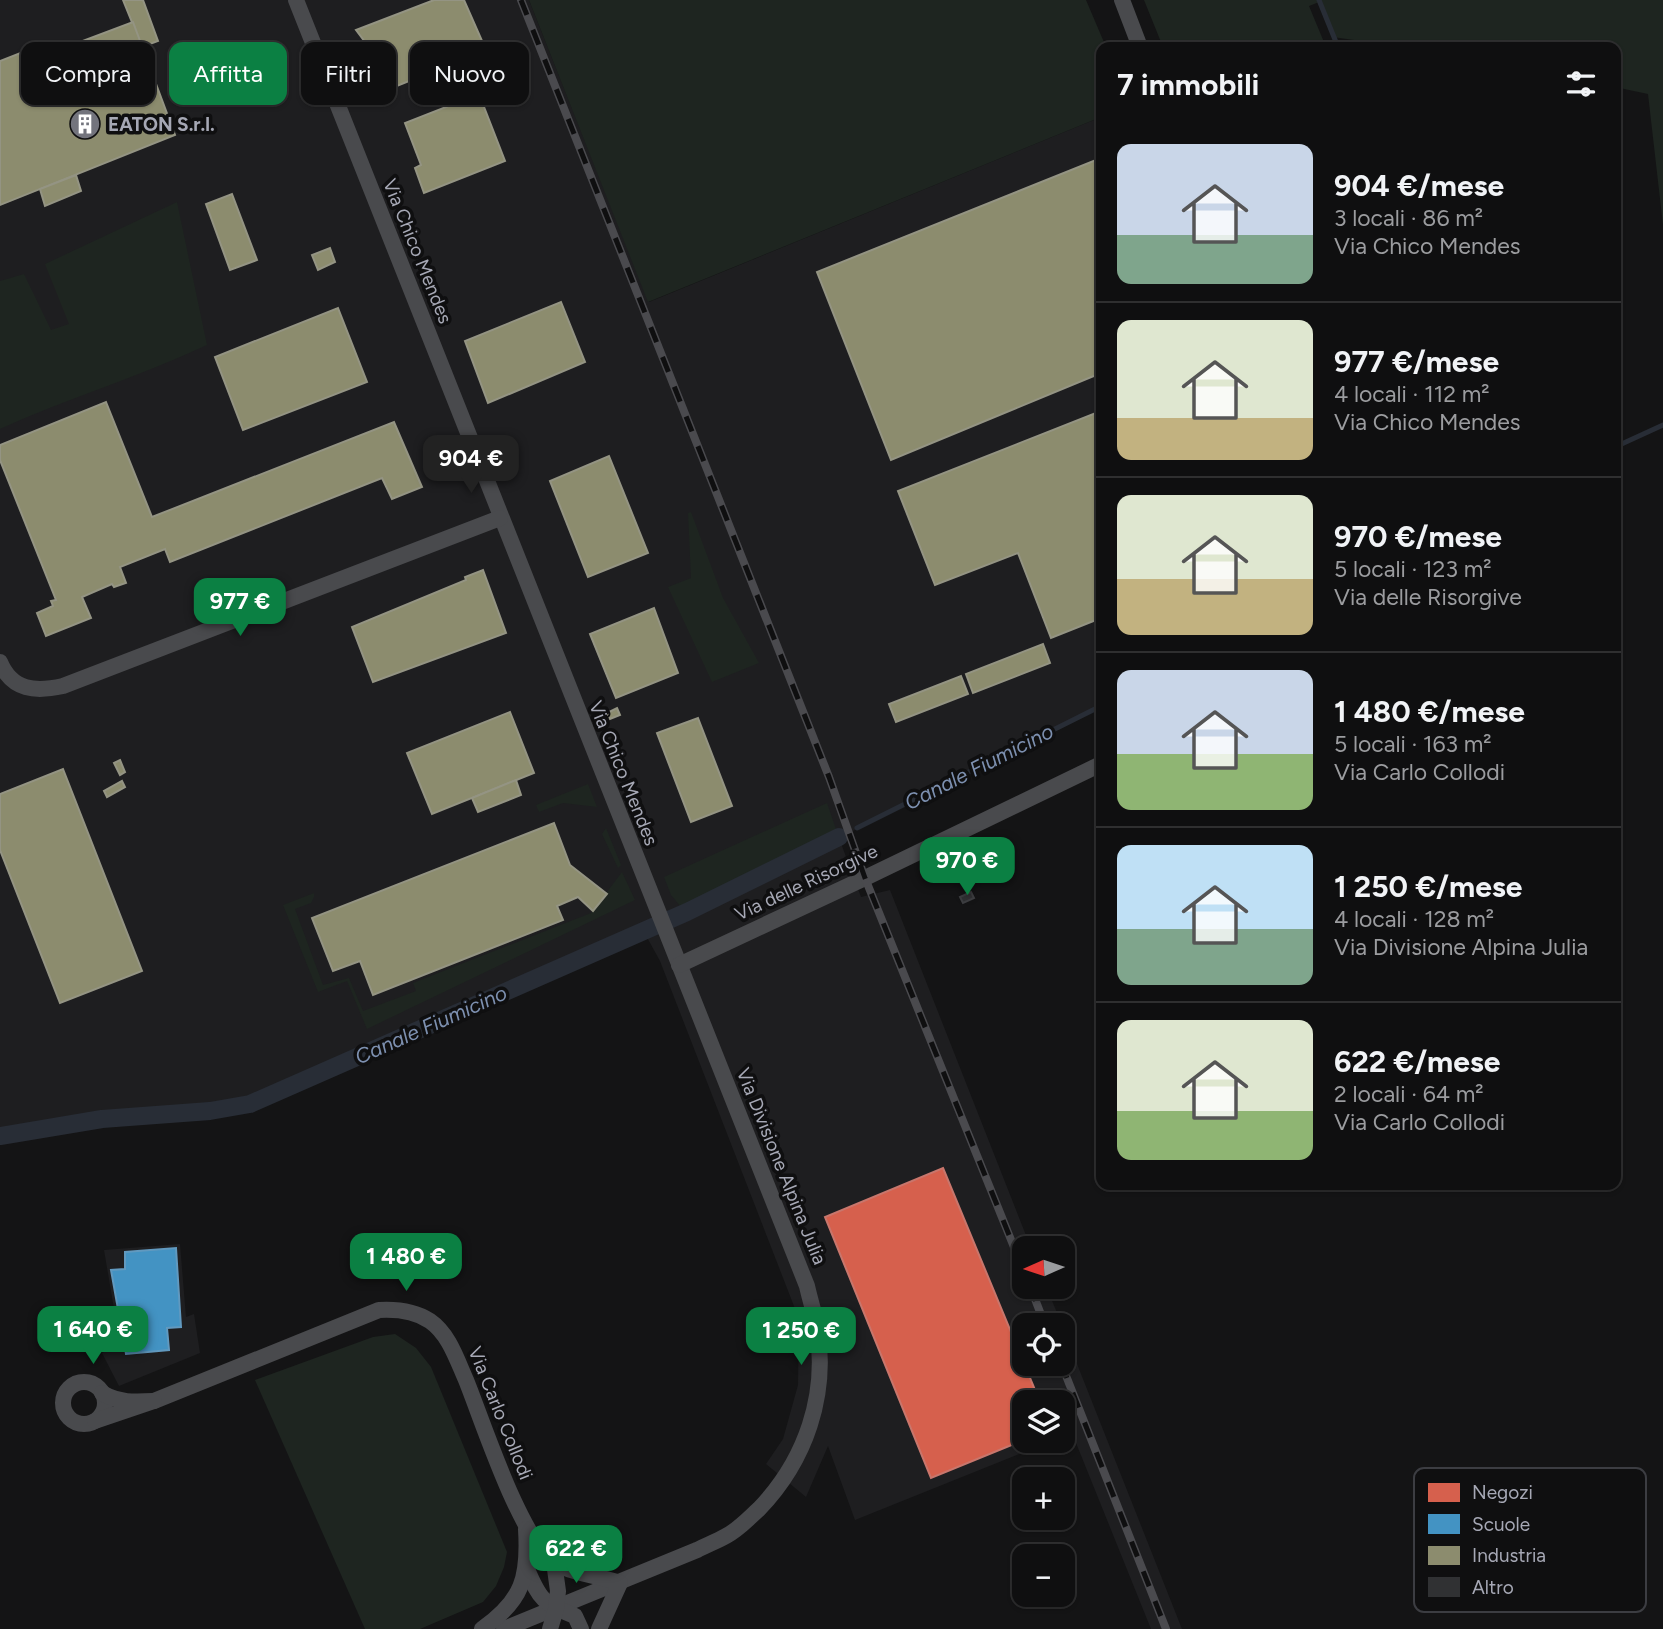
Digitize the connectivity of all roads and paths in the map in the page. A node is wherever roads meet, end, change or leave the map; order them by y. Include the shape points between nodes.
1 (296, 0) edge
2 (1122, 0) edge
3 (1138, 42) edge
4 (500, 518) junction
5 (0, 662) edge
6 (1096, 766) edge
7 (679, 965) junction
8 (102, 1393) junction
9 (154, 1401) junction
10 (92, 1422) junction
11 (526, 1529) junction
12 (554, 1562) junction
13 (527, 1569) junction
14 (620, 1583) junction
15 (556, 1609) junction
16 (482, 1629) edge
17 (504, 1629) edge
18 (550, 1629) edge
19 (580, 1629) edge
20 (599, 1629) edge

1 - 4 street, Via Chico Mendes
2 - 3 street
4 - 5 street via 63,686 41,691 19,685
4 - 7 street, Via Chico Mendes
6 - 7 street, Via delle Risorgive
7 - 14 street, Via Divisione Alpina Julia via 807,1286 820,1368 815,1412 801,1450 769,1498 728,1535
8 - 9 street, Via Carlo Collodi via 127,1402
8 - 10 street via 102,1413
8 - 10 street, Via Carlo Collodi via 92,1384 78,1383 64,1397 64,1410 72,1421
9 - 10 street, Via Carlo Collodi
9 - 11 street, Via Carlo Collodi via 379,1310 420,1316 433,1323 453,1350
11 - 12 street, Via Carlo Collodi
11 - 13 street, Via Carlo Collodi
12 - 14 street, Via Carlo Collodi
12 - 15 street
13 - 15 street, Via Carlo Collodi via 540,1598
13 - 16 street, Via Carlo Collodi via 513,1600
14 - 15 street, Via Divisione Alpina Julia
14 - 20 street
15 - 17 street, Via Divisione Alpina Julia
15 - 18 street
15 - 19 street, Via Carlo Collodi via 575,1616

